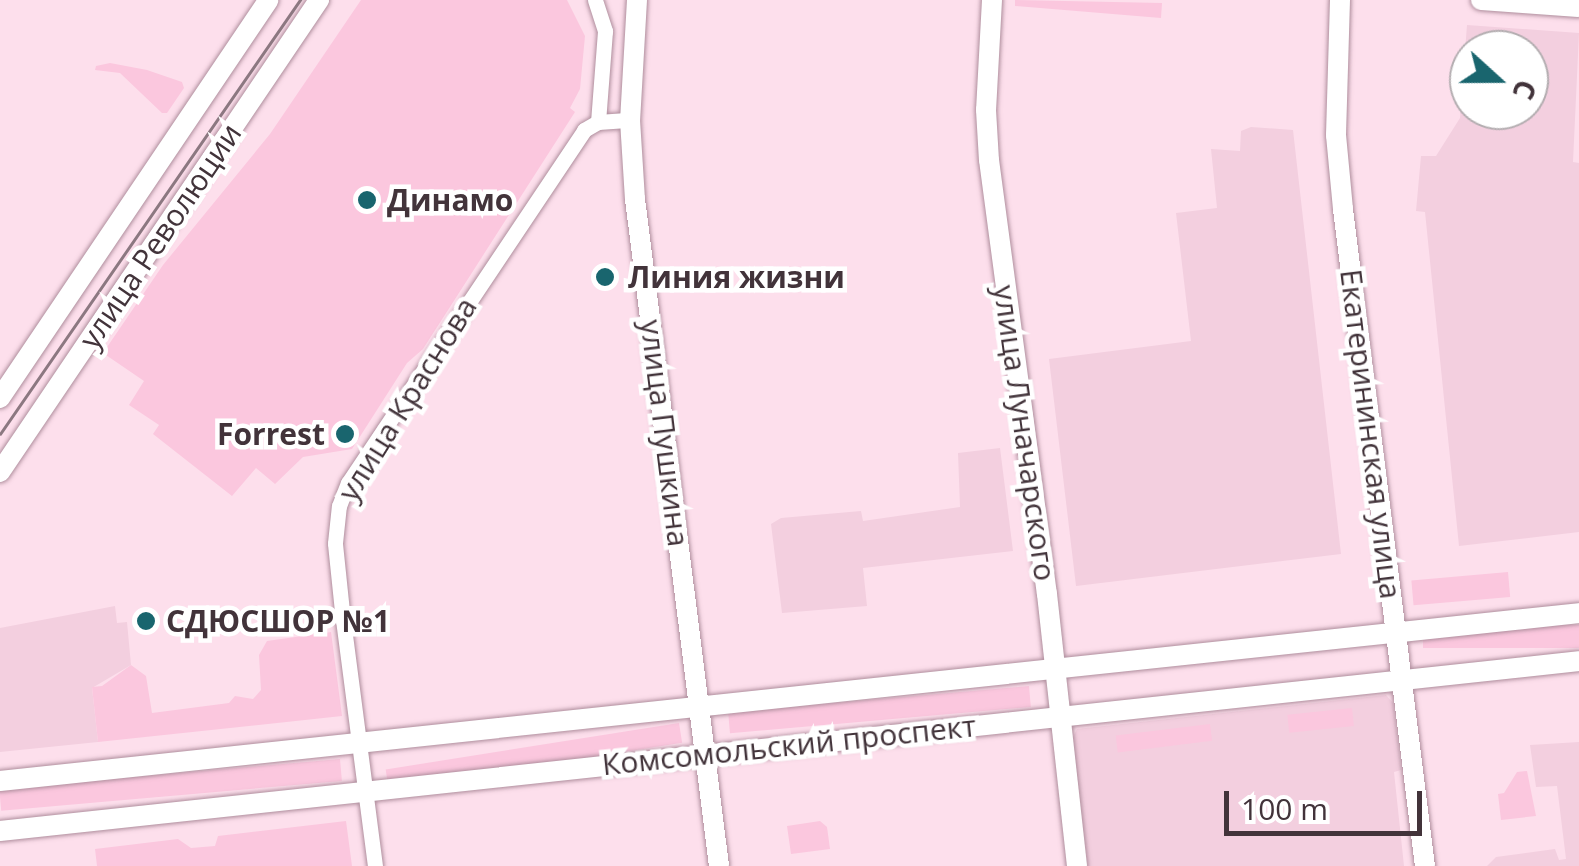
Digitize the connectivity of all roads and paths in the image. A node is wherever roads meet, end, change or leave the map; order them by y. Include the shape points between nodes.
1 (268, 0) edge
2 (318, 0) edge
3 (595, 0) edge
4 (638, 0) edge
5 (992, 0) edge
6 (1340, 0) edge
7 (1481, 0) edge
8 (1579, 7) edge
9 (630, 120) junction
10 (598, 122) junction
11 (0, 398) edge
12 (0, 472) edge
13 (1579, 613) edge
14 (1396, 633) junction
15 (1579, 660) edge
16 (1056, 670) junction
17 (1402, 679) junction
18 (700, 706) junction
19 (1060, 714) junction
20 (360, 744) junction
21 (706, 754) junction
22 (0, 781) edge
23 (366, 790) junction
24 (0, 831) edge
25 (375, 866) edge
26 (719, 866) edge
27 (1077, 866) edge
28 (1425, 866) edge

1 - 11 main road, улица Революции
2 - 12 main road, улица Революции
3 - 10 street via 605,30
4 - 9 main road, улица Пушкина
5 - 16 main road, улица Луначарского via 989,160
6 - 14 main road, Екатерининская улица via 1337,154
7 - 8 main road
9 - 10 street
9 - 18 main road, улица Пушкина
10 - 20 street, улица Краснова via 584,130 485,276 339,506 335,543
13 - 14 main road, Комсомольский проспект
14 - 16 main road, Комсомольский проспект
14 - 17 main road, Екатерининская улица
15 - 17 main road, Комсомольский проспект
16 - 18 main road, Комсомольский проспект
16 - 19 main road, улица Луначарского
17 - 19 main road, Комсомольский проспект
17 - 28 main road, Екатерининская улица
18 - 20 main road, Комсомольский проспект
18 - 21 main road, улица Пушкина
19 - 21 main road, Комсомольский проспект
19 - 27 main road, улица Луначарского
20 - 22 main road, Комсомольский проспект
20 - 23 street, улица Краснова
21 - 23 main road, Комсомольский проспект
21 - 26 main road, улица Пушкина
23 - 24 main road, Комсомольский проспект
23 - 25 street, улица Краснова

